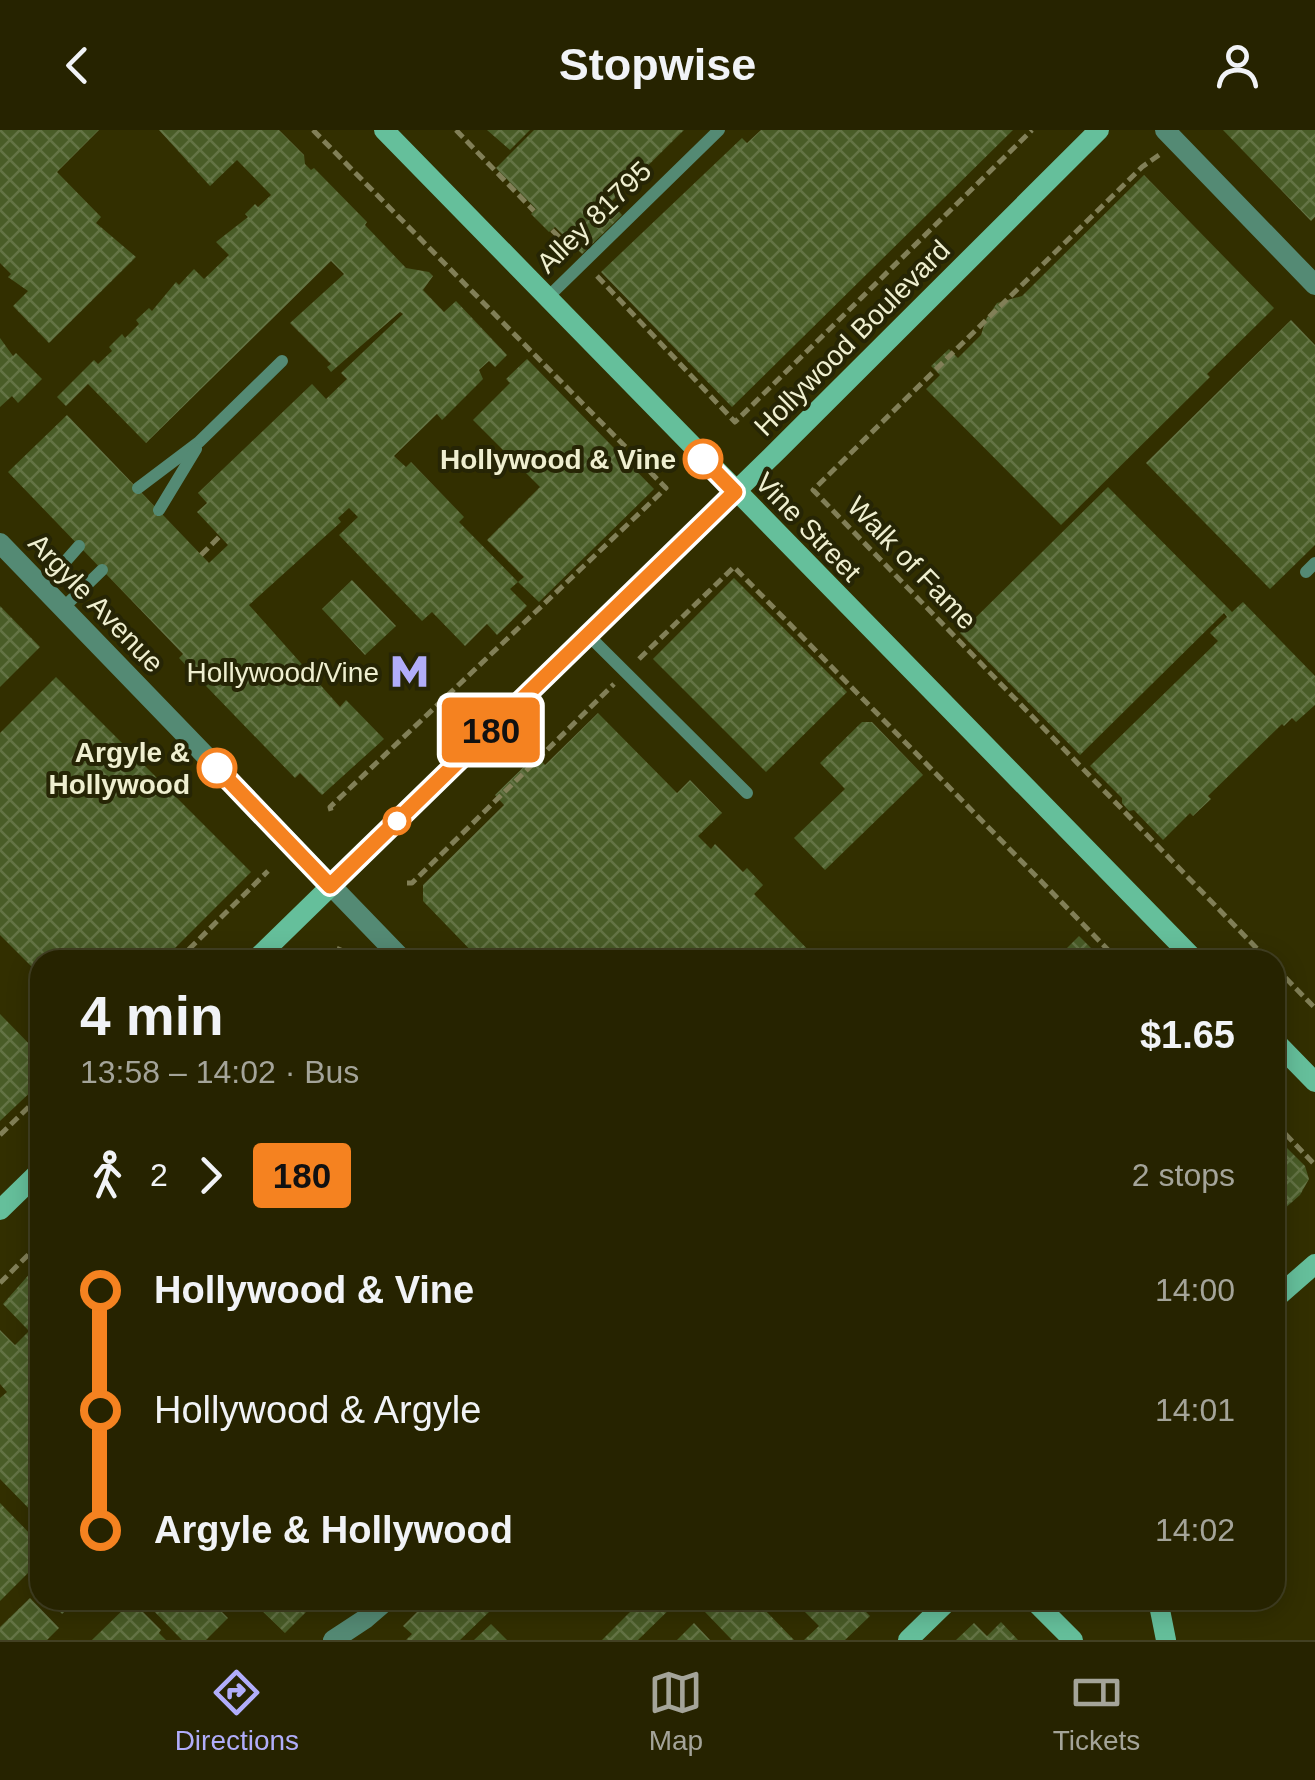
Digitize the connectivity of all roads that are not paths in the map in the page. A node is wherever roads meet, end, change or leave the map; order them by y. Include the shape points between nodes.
1 (384, 130) edge
2 (719, 130) edge
3 (1100, 130) edge
4 (1165, 130) edge
5 (1315, 285) edge
6 (547, 298) junction
7 (282, 362) dead end
8 (199, 442) junction
9 (138, 488) dead end
10 (735, 492) junction
11 (159, 510) dead end
12 (0, 543) edge
13 (79, 546) dead end
14 (102, 570) dead end
15 (43, 587) junction
16 (63, 608) junction
17 (588, 635) junction
18 (746, 793) dead end
19 (330, 886) junction
20 (265, 950) edge
21 (393, 950) edge
22 (1185, 950) edge
23 (1285, 1051) edge
24 (1315, 1082) edge
25 (30, 1180) edge
26 (0, 1210) edge
27 (1315, 1264) edge
28 (1285, 1290) edge
29 (377, 1610) edge
30 (939, 1610) edge
31 (1043, 1610) edge
32 (1160, 1610) edge
33 (347, 1637) edge
34 (908, 1640) edge
35 (1073, 1640) edge
36 (1166, 1640) edge

1 - 6 main road, Vine Street
2 - 6 lane, Alley 81795
3 - 10 main road, Hollywood Boulevard
4 - 5 street
6 - 10 main road, Vine Street
7 - 8 lane
8 - 9 lane
8 - 11 lane
10 - 17 main road, Hollywood Boulevard
10 - 22 main road, Vine Street
12 - 15 street, Argyle Avenue
13 - 15 lane
14 - 16 lane
15 - 16 street, Argyle Avenue
16 - 19 street, Argyle Avenue
17 - 18 lane
17 - 19 main road, Hollywood Boulevard
19 - 20 main road, Hollywood Boulevard
19 - 21 street, Argyle Avenue
23 - 24 main road
25 - 26 main road
27 - 28 main road
29 - 33 street
30 - 34 main road
31 - 35 main road
32 - 36 main road

